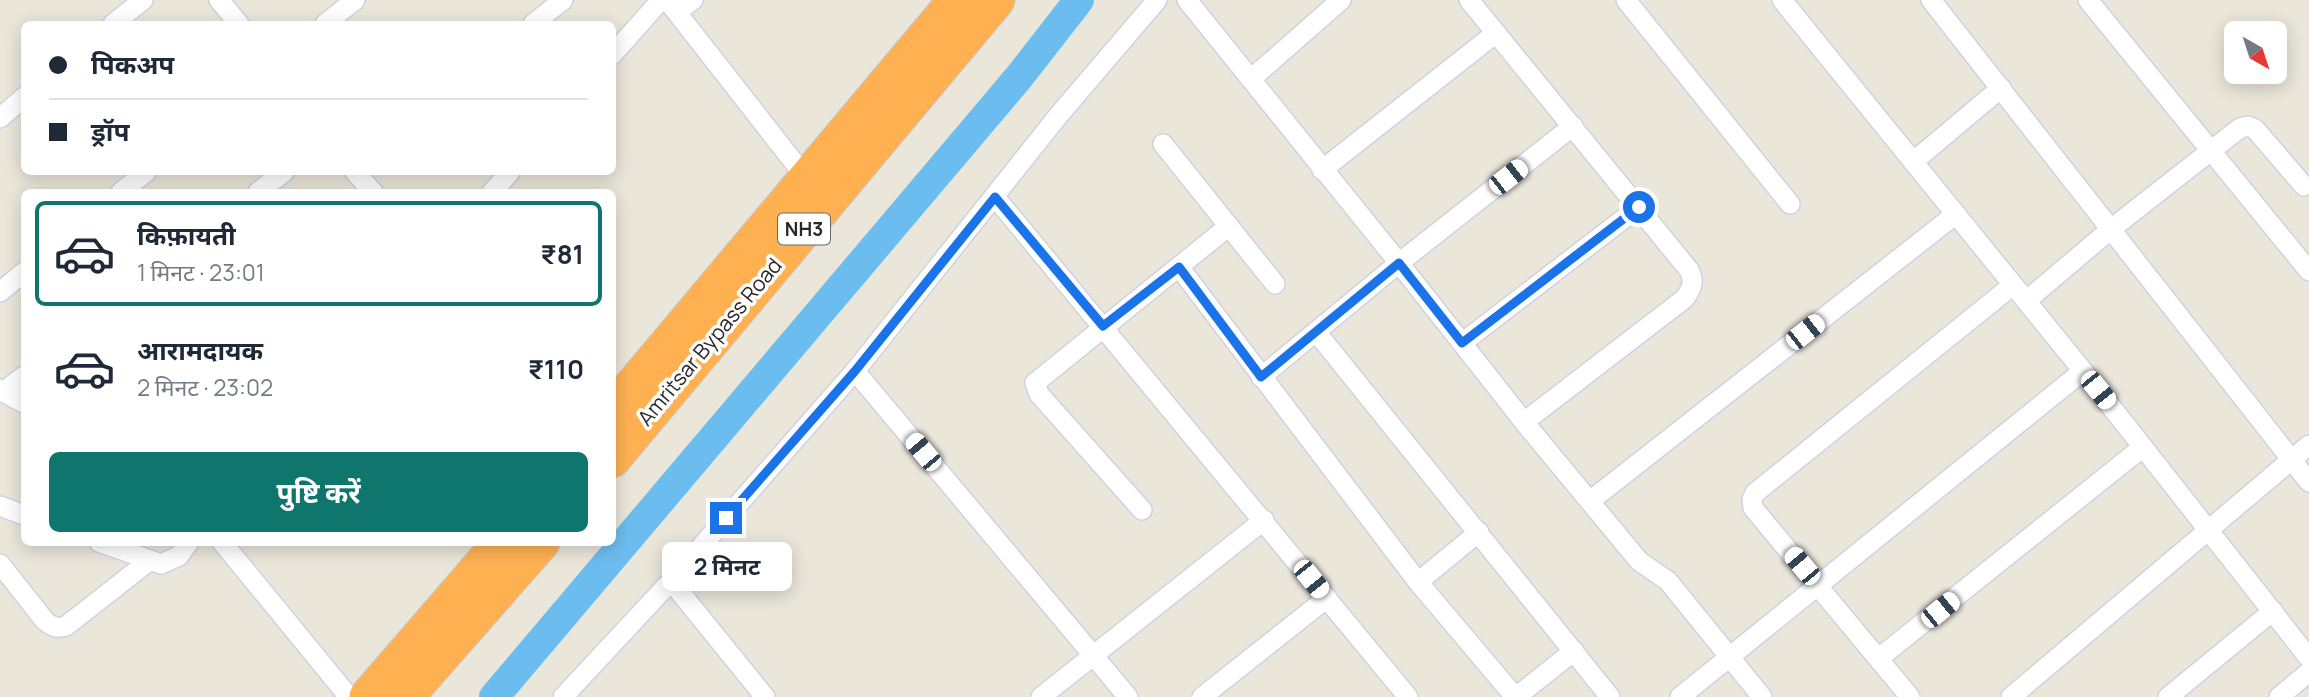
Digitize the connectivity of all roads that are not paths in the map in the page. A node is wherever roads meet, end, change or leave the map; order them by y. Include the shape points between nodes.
1 (143, 0) edge
2 (219, 0) edge
3 (355, 0) edge
4 (563, 0) edge
5 (661, 0) edge
6 (693, 0) edge
7 (957, 0) edge
8 (996, 0) edge
9 (1157, 0) edge
10 (1187, 0) edge
11 (1341, 0) edge
12 (1469, 0) edge
13 (1626, 0) edge
14 (1782, 0) edge
15 (1931, 0) edge
16 (2088, 0) edge
17 (672, 6) edge
18 (117, 21) edge
19 (236, 21) edge
20 (329, 21) edge
21 (537, 21) edge
22 (1496, 33) junction
23 (616, 51) edge
24 (1251, 79) junction
25 (2001, 88) junction
26 (21, 99) edge
27 (2, 112) edge
28 (1573, 126) junction
29 (1163, 144) dead end
30 (2210, 150) junction
31 (1913, 162) junction
32 (1322, 170) junction
33 (142, 175) edge
34 (280, 175) edge
35 (358, 175) edge
36 (507, 175) edge
37 (807, 179) junction
38 (2304, 186) dead end
39 (125, 189) edge
40 (262, 189) edge
41 (370, 189) edge
42 (495, 189) edge
43 (995, 197) junction
44 (1790, 204) dead end
45 (1639, 207) junction
46 (1956, 214) junction
47 (1229, 226) junction
48 (2111, 229) junction
49 (1399, 263) junction
50 (1179, 267) junction
51 (2309, 271) edge
52 (21, 274) edge
53 (1275, 284) dead end
54 (2013, 285) junction
55 (0, 292) edge
56 (2026, 301) junction
57 (1103, 326) junction
58 (1317, 332) junction
59 (1462, 343) junction
60 (855, 371) junction
61 (2083, 371) junction
62 (1261, 377) junction
63 (21, 378) edge
64 (2, 390) edge
65 (21, 401) edge
66 (616, 406) edge
67 (1524, 422) junction
68 (2309, 445) edge
69 (2143, 447) junction
70 (616, 454) edge
71 (2291, 460) junction
72 (2309, 482) edge
73 (1590, 502) junction
74 (0, 506) edge
75 (1142, 510) dead end
76 (21, 514) edge
77 (1264, 520) junction
78 (2208, 529) junction
79 (1479, 533) junction
80 (110, 546) edge
81 (186, 546) edge
82 (225, 546) edge
83 (499, 546) edge
84 (537, 546) edge
85 (149, 561) junction
86 (0, 564) edge
87 (671, 581) junction
88 (1418, 582) junction
89 (1819, 586) junction
90 (1327, 598) junction
91 (2273, 611) junction
92 (1574, 651) junction
93 (1094, 654) junction
94 (1730, 658) junction
95 (1879, 658) junction
96 (2309, 658) edge
97 (2309, 671) edge
98 (570, 694) edge
99 (349, 697) edge
100 (368, 697) edge
101 (405, 697) edge
102 (765, 697) edge
103 (1041, 697) edge
104 (1128, 697) edge
105 (1202, 697) edge
106 (1408, 697) edge
107 (1516, 697) edge
108 (1610, 697) edge
109 (1680, 697) edge
110 (1762, 697) edge
111 (1910, 697) edge
112 (2011, 697) edge
113 (2168, 697) edge
114 (2279, 697) edge

1 - 18 street
2 - 19 street
3 - 20 street
4 - 21 street
5 - 23 street
6 - 17 street
7 - 37 highway, Amritsar Bypass Road / NH3
8 - 70 highway, Amritsar Bypass Road / NH3
9 - 43 street
10 - 24 street
11 - 24 street
12 - 22 street
13 - 44 street
14 - 31 street
15 - 25 street
16 - 30 street
17 - 37 street
22 - 28 street
22 - 32 street
24 - 32 street
25 - 31 street
25 - 48 street
26 - 27 street
28 - 45 street
28 - 49 street
29 - 47 street
30 - 38 street via 2240,128 2252,127
30 - 48 street
30 - 51 street
31 - 46 street
32 - 49 street
33 - 39 street
34 - 40 street
35 - 41 street
36 - 42 street
37 - 66 highway, Amritsar Bypass Road / NH3
43 - 57 street
43 - 60 street
45 - 59 street
45 - 67 street via 1689,270 1693,277 1690,292
46 - 54 street
46 - 73 street
47 - 50 street
47 - 53 street
48 - 56 street
48 - 71 street
49 - 58 street
49 - 59 street
50 - 57 street
50 - 62 street
52 - 55 street
54 - 56 street
54 - 89 street via 1753,495 1753,508
56 - 61 street
57 - 75 street via 1038,378 1035,386
57 - 77 street
58 - 62 street
58 - 79 street
59 - 67 street
60 - 87 street
60 - 93 street
61 - 69 street
61 - 89 street
62 - 88 street
63 - 64 street
64 - 65 street
67 - 73 street
68 - 71 street
69 - 78 street
69 - 95 street
71 - 72 street
71 - 78 street
73 - 94 street via 1639,561 1668,581
74 - 76 street
77 - 90 street
77 - 93 street
78 - 91 street
78 - 112 street
79 - 88 street
79 - 92 street
80 - 85 street
81 - 85 street via 172,560 161,564
82 - 99 street
83 - 100 highway
84 - 101 highway
85 - 86 street via 61,628 46,621
87 - 98 street
87 - 102 street
88 - 107 street
89 - 94 street
89 - 95 street
90 - 105 street
90 - 106 street
91 - 96 street
91 - 113 street
92 - 107 street
92 - 108 street
93 - 103 street
93 - 104 street
94 - 109 street
94 - 110 street
95 - 111 street
97 - 114 street

